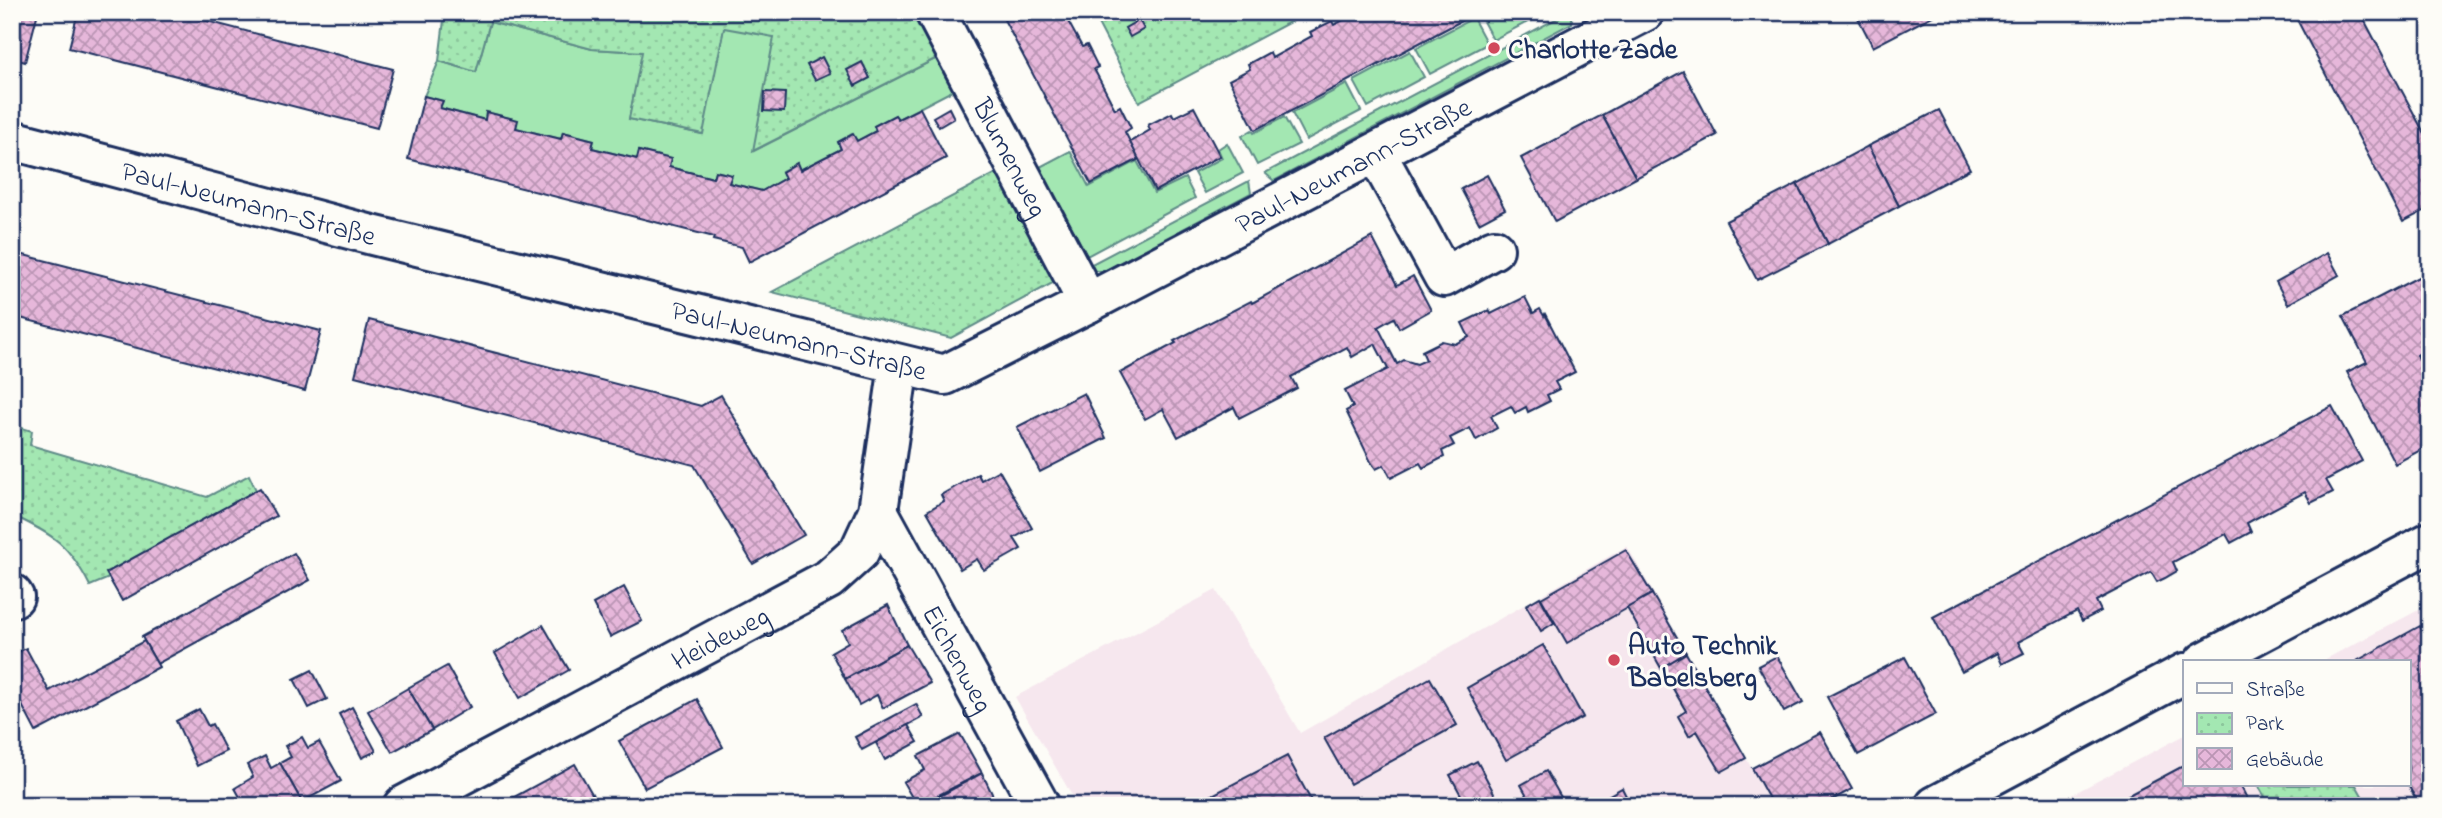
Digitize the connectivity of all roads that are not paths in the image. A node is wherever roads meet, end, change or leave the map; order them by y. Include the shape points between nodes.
1 (935, 12) edge
2 (1644, 12) edge
3 (13, 142) edge
4 (1376, 153) junction
5 (1494, 249) dead end
6 (1088, 303) junction
7 (899, 365) junction
8 (878, 511) junction
9 (2430, 542) edge
10 (2208, 660) edge
11 (2183, 674) edge
12 (403, 806) edge
13 (1040, 806) edge
14 (1934, 806) edge

1 - 6 street, Blumenweg
2 - 4 street, Paul-Neumann-Straße
3 - 7 street, Paul-Neumann-Straße
4 - 5 street via 1444,277
4 - 6 street, Paul-Neumann-Straße
6 - 7 street, Paul-Neumann-Straße via 945,375
7 - 8 street, Heideweg
8 - 12 street, Heideweg via 859,552 829,579
8 - 13 street, Eichenweg
9 - 10 street
11 - 14 street

